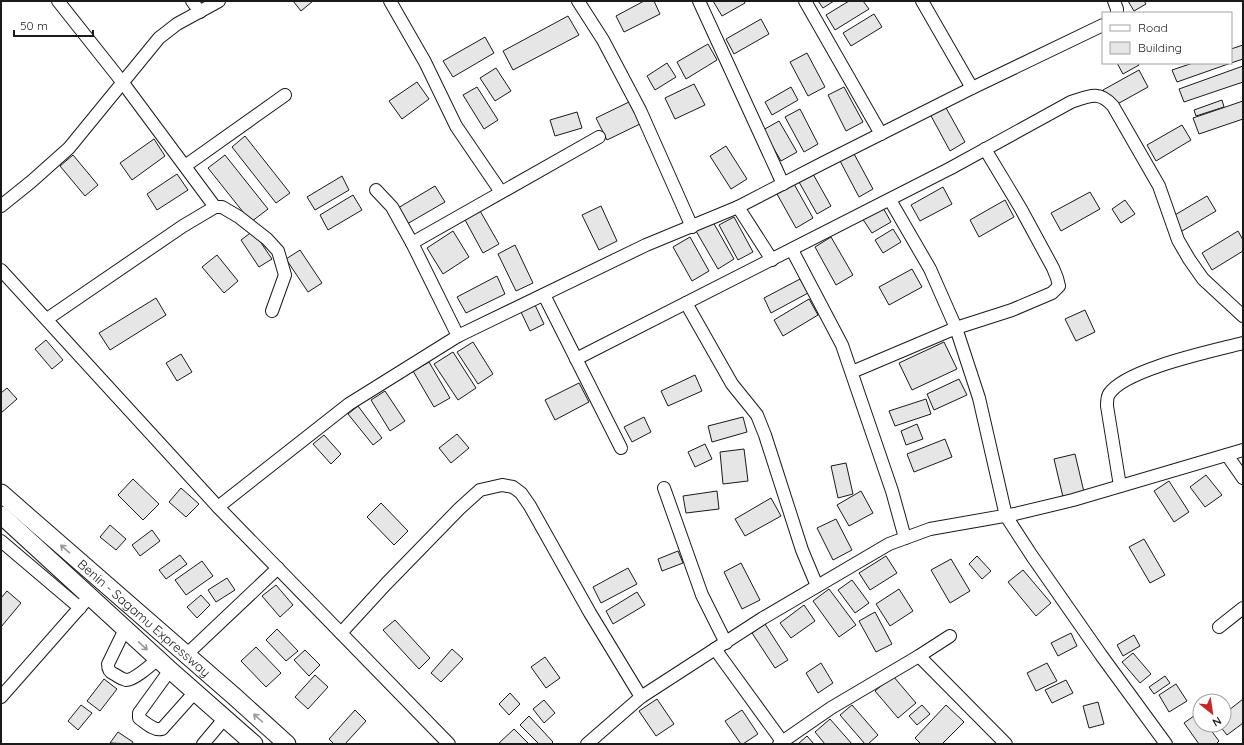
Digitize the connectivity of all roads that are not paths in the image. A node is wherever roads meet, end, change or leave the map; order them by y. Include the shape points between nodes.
1 (58, 1) edge
2 (192, 1) edge
3 (219, 1) edge
4 (390, 1) edge
5 (578, 1) edge
6 (699, 1) edge
7 (805, 1) edge
8 (922, 1) edge
9 (1114, 1) edge
10 (200, 12) junction
11 (1117, 12) edge
12 (1102, 25) edge
13 (122, 83) junction
14 (972, 88) junction
15 (285, 95) dead end
16 (881, 134) junction
17 (599, 137) dead end
18 (986, 149) junction
19 (185, 166) junction
20 (783, 184) junction
21 (376, 190) dead end
22 (501, 192) junction
23 (890, 200) junction
24 (1, 206) edge
25 (215, 207) junction
26 (738, 208) junction
27 (692, 227) junction
28 (412, 243) junction
29 (792, 250) junction
30 (772, 260) junction
31 (1, 270) edge
32 (544, 295) junction
33 (686, 303) junction
34 (272, 311) dead end
35 (1243, 316) edge
36 (47, 319) junction
37 (956, 328) junction
38 (458, 336) junction
39 (1243, 343) edge
40 (576, 359) junction
41 (852, 372) junction
42 (621, 448) dead end
43 (1243, 450) edge
44 (1227, 455) junction
45 (1243, 478) edge
46 (1120, 486) junction
47 (664, 488) dead end
48 (1, 493) edge
49 (218, 507) junction
50 (1, 516) edge
51 (1006, 516) junction
52 (905, 538) junction
53 (1, 541) edge
54 (278, 568) junction
55 (817, 586) junction
56 (85, 602) junction
57 (1243, 608) edge
58 (1219, 627) dead end
59 (126, 629) junction
60 (341, 633) junction
61 (950, 636) dead end
62 (720, 646) junction
63 (186, 655) junction
64 (919, 656) junction
65 (164, 665) junction
66 (195, 692) junction
67 (1, 697) edge
68 (641, 697) junction
69 (224, 719) junction
70 (247, 742) edge
71 (782, 743) edge
72 (203, 744) edge
73 (287, 744) edge
74 (449, 744) edge
75 (587, 744) edge
76 (1006, 744) edge
77 (1166, 744) edge

1 - 13 street
2 - 10 street
3 - 10 street
4 - 22 street via 425,62 456,126
5 - 27 street via 603,40 640,110
6 - 20 street
7 - 16 street
8 - 14 street
9 - 11 street
10 - 13 street via 176,24 159,38
12 - 14 street
13 - 19 street
13 - 24 street via 69,148
14 - 16 street
15 - 19 street
16 - 20 street
17 - 22 street
18 - 23 street
18 - 35 street via 1071,102 1093,95 1108,100 1158,186 1178,240 1189,259 1203,279
18 - 37 street via 1053,268 1058,286 1052,294
19 - 25 street
20 - 26 street
21 - 28 street via 392,207
22 - 28 street
23 - 29 street
23 - 37 street via 930,269
25 - 34 street via 222,207 239,218 278,251 285,274
25 - 36 street
26 - 27 street
26 - 30 street
27 - 32 street via 646,245
28 - 38 street
29 - 30 street
29 - 41 street via 842,345
30 - 33 street
31 - 36 street
32 - 38 street
32 - 40 street
33 - 40 street
33 - 55 street via 732,384 757,415 802,550
36 - 49 street
37 - 41 street
37 - 51 street via 979,398
38 - 49 street via 349,404
39 - 46 street via 1151,368 1116,386 1108,395 1107,406
40 - 42 street
41 - 52 street
43 - 44 street
44 - 45 street
44 - 46 street
46 - 51 street
47 - 62 street
63 -> 48 highway, Benin - Sagamu Expressway
49 - 54 street
50 - 56 highway
51 - 52 street via 930,529
51 - 77 street via 1101,655
52 - 55 street via 889,544
53 - 56 street
54 - 60 street
54 - 63 street
55 - 62 street
56 - 59 highway
56 - 67 street
57 - 58 street
59 -> 65 highway
59 - 65 street via 108,664 110,672 128,680
60 - 68 street via 391,578 480,490 502,485 513,486 530,506
60 - 74 street
61 - 64 street
62 - 68 street
62 - 71 street
73 -> 63 highway, Benin - Sagamu Expressway
64 - 71 street via 831,708
64 - 76 street
65 - 66 highway
65 - 66 street via 139,713 139,718 153,728 162,729
66 - 69 highway
68 - 75 street
69 - 70 highway
69 - 72 street

